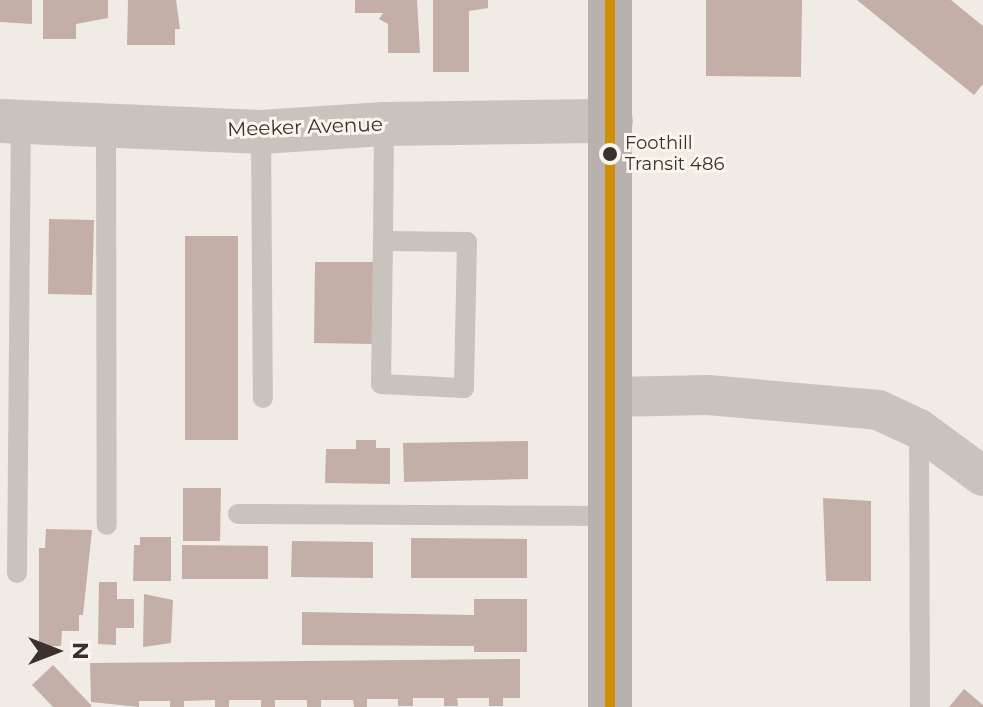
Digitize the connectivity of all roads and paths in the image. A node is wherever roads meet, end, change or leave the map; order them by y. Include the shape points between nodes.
1 (613, 4) edge
2 (10, 121) edge
3 (611, 121) junction
4 (106, 122) junction
5 (384, 124) junction
6 (261, 132) junction
7 (383, 241) junction
8 (610, 397) junction
9 (263, 398) dead end
10 (919, 429) junction
11 (983, 476) edge
12 (238, 514) dead end
13 (610, 516) junction
14 (107, 525) dead end
15 (17, 573) dead end
16 (610, 707) edge
17 (920, 707) edge

1 - 3 main road
2 - 4 street, Meeker Avenue
2 - 15 lane
3 - 5 street, Meeker Avenue
3 - 8 main road
4 - 6 street, Meeker Avenue
4 - 14 lane
5 - 6 street, Meeker Avenue
5 - 7 lane
6 - 9 lane
7 - 7 lane via 381,384 464,388 467,242
8 - 10 street via 708,395 820,402 878,410
8 - 13 main road
10 - 11 street
10 - 17 lane
12 - 13 lane
13 - 16 main road

